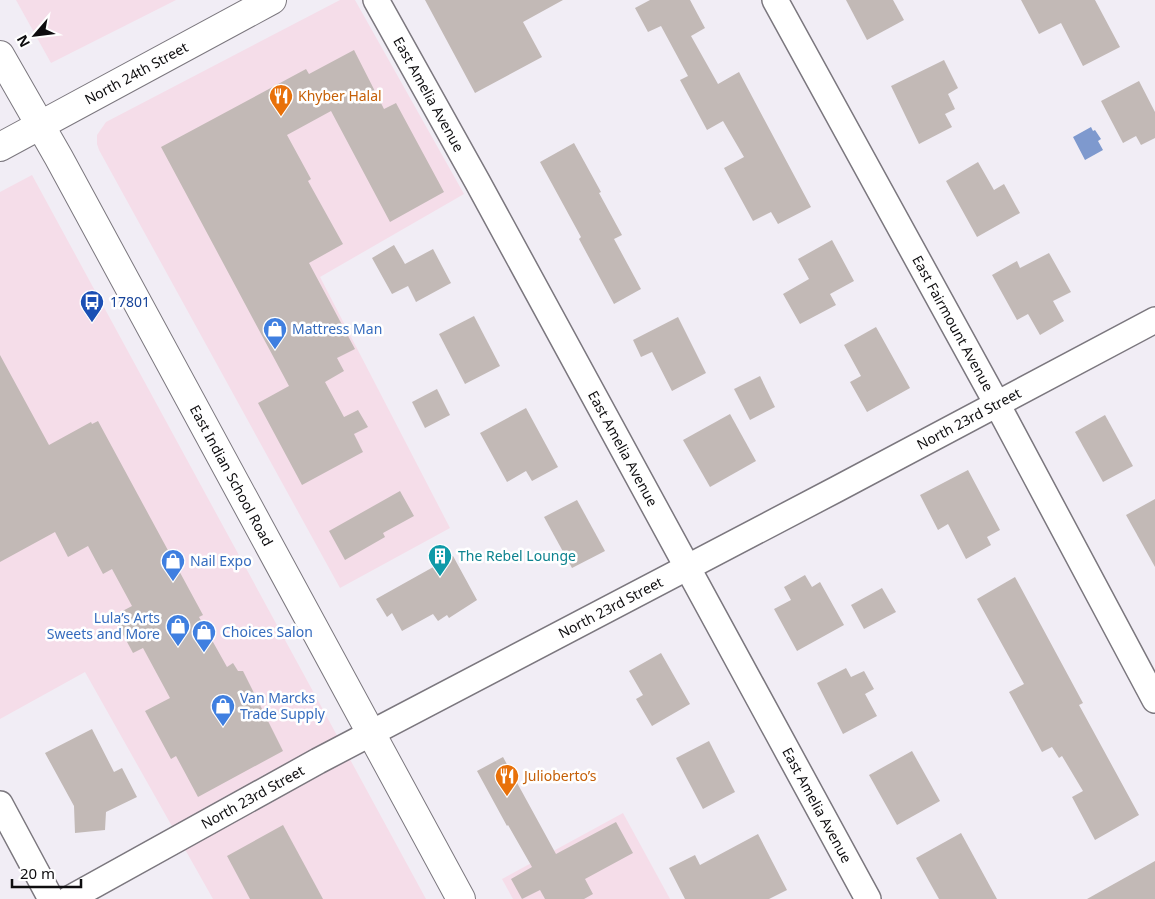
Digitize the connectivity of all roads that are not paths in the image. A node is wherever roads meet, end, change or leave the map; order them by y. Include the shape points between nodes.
1 (272, 0) edge
2 (376, 0) edge
3 (775, 0) edge
4 (0, 54) edge
5 (39, 125) junction
6 (0, 146) edge
7 (1155, 320) edge
8 (997, 404) junction
9 (687, 568) junction
10 (1155, 700) edge
11 (370, 734) junction
12 (0, 804) edge
13 (52, 899) edge
14 (69, 899) edge
15 (461, 899) edge
16 (868, 899) edge

1 - 5 main road, North 24th Street
2 - 9 street, East Amelia Avenue
3 - 8 street, East Fairmount Avenue
4 - 5 main road, East Indian School Road
5 - 6 main road, North 24th Street
5 - 11 main road, East Indian School Road
7 - 8 street, North 23rd Street
8 - 9 street, North 23rd Street
8 - 10 street, East Fairmount Avenue
9 - 11 street, North 23rd Street
9 - 16 street, East Amelia Avenue
11 - 14 street, North 23rd Street
11 - 15 main road, East Indian School Road
12 - 13 street

